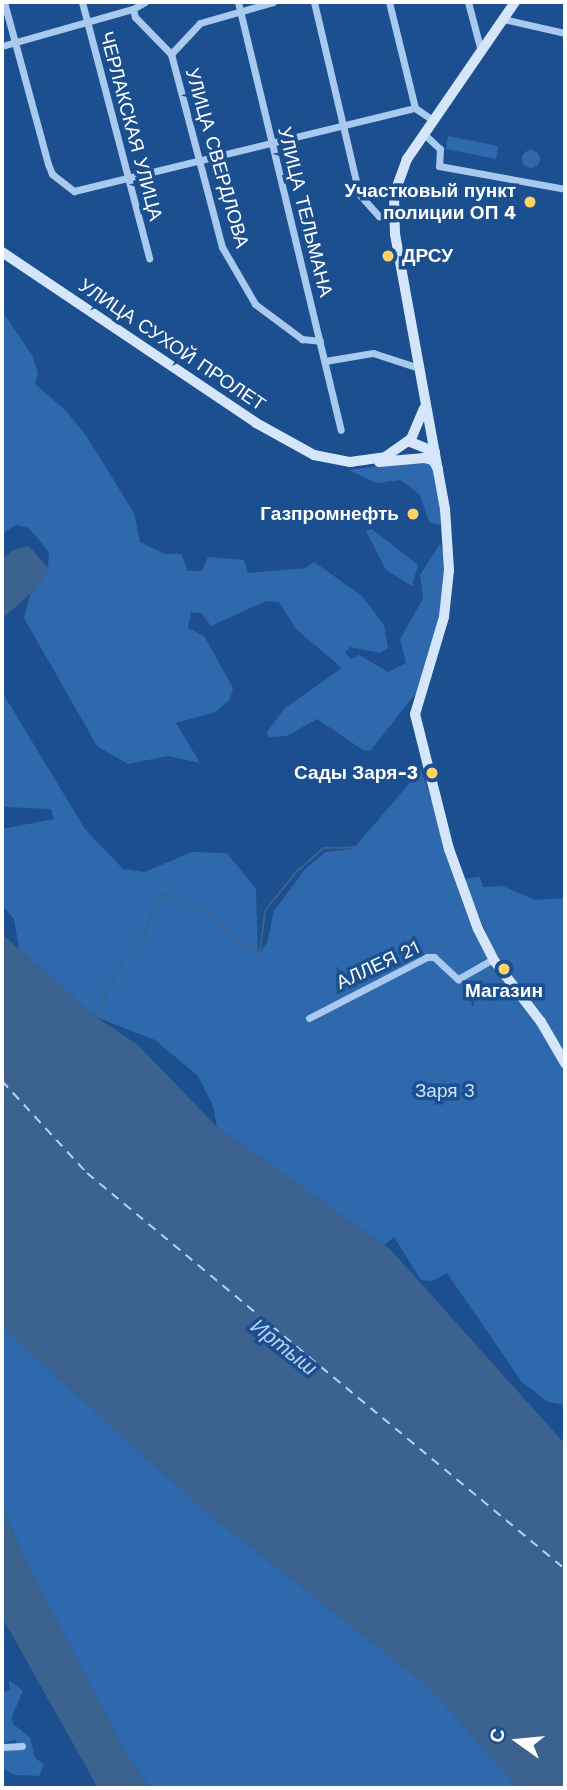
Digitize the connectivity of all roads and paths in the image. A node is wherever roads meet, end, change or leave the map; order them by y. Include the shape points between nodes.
1 (4, 2) edge
2 (82, 2) edge
3 (145, 2) edge
4 (238, 2) edge
5 (273, 2) edge
6 (314, 2) edge
7 (389, 2) edge
8 (468, 2) edge
9 (515, 2) edge
10 (133, 9) junction
11 (240, 11) junction
12 (503, 19) junction
13 (87, 22) junction
14 (565, 33) edge
15 (15, 41) junction
16 (2, 46) edge
17 (481, 51) junction
18 (171, 54) junction
19 (415, 108) junction
20 (434, 121) junction
21 (343, 128) junction
22 (425, 134) junction
23 (272, 145) junction
24 (202, 163) junction
25 (130, 179) junction
26 (565, 189) edge
27 (393, 215) junction
28 (2, 252) edge
29 (149, 258) dead end
30 (320, 341) junction
31 (325, 361) junction
32 (419, 368) junction
33 (425, 403) junction
34 (341, 430) dead end
35 (408, 441) junction
36 (435, 452) junction
37 (369, 462) junction
38 (438, 470) junction
39 (493, 959) junction
40 (309, 1018) dead end
41 (565, 1063) edge
42 (22, 1746) dead end
43 (2, 1747) edge

1 - 15 street
2 - 13 street, ЧЕРЛАКСКАЯ УЛИЦА
3 - 10 street
4 - 11 street, УЛИЦА ТЕЛЬМАНА
5 - 11 street
6 - 21 street
7 - 19 street
8 - 17 street
9 - 12 main road
10 - 13 street
10 - 18 street, УЛИЦА СВЕРДЛОВА via 146,30
11 - 18 street via 200,23
11 - 23 street, УЛИЦА ТЕЛЬМАНА
12 - 14 street
12 - 17 main road
13 - 15 street
13 - 25 street, ЧЕРЛАКСКАЯ УЛИЦА
15 - 16 street
15 - 25 street via 52,174 74,191
17 - 20 main road
18 - 24 street, УЛИЦА СВЕРДЛОВА
19 - 20 street
19 - 21 street
20 - 22 main road
21 - 23 street
21 - 27 street via 359,194 379,216
22 - 26 street via 440,149 439,166
22 - 27 main road via 400,174
23 - 24 street
23 - 30 street, УЛИЦА ТЕЛЬМАНА
24 - 25 street
24 - 30 street, УЛИЦА СВЕРДЛОВА via 222,247 255,304 302,339
25 - 29 street, ЧЕРЛАКСКАЯ УЛИЦА
27 - 32 main road
28 - 37 main road, УЛИЦА СУХОЙ ПРОЛЕТ via 295,447 328,460
30 - 31 street, УЛИЦА ТЕЛЬМАНА
31 - 32 street via 373,353
31 - 34 street, УЛИЦА ТЕЛЬМАНА
32 - 33 main road
33 - 35 main road via 421,423
33 - 36 main road
35 - 36 main road
35 - 37 main road
36 - 38 main road
37 - 38 main road, УЛИЦА СУХОЙ ПРОЛЕТ via 429,459
38 - 39 main road via 447,532 447,601 415,721 450,849
39 - 40 street, АЛЛЕЯ 21 via 458,979 434,957 427,957
39 - 41 main road via 541,1022
42 - 43 street

